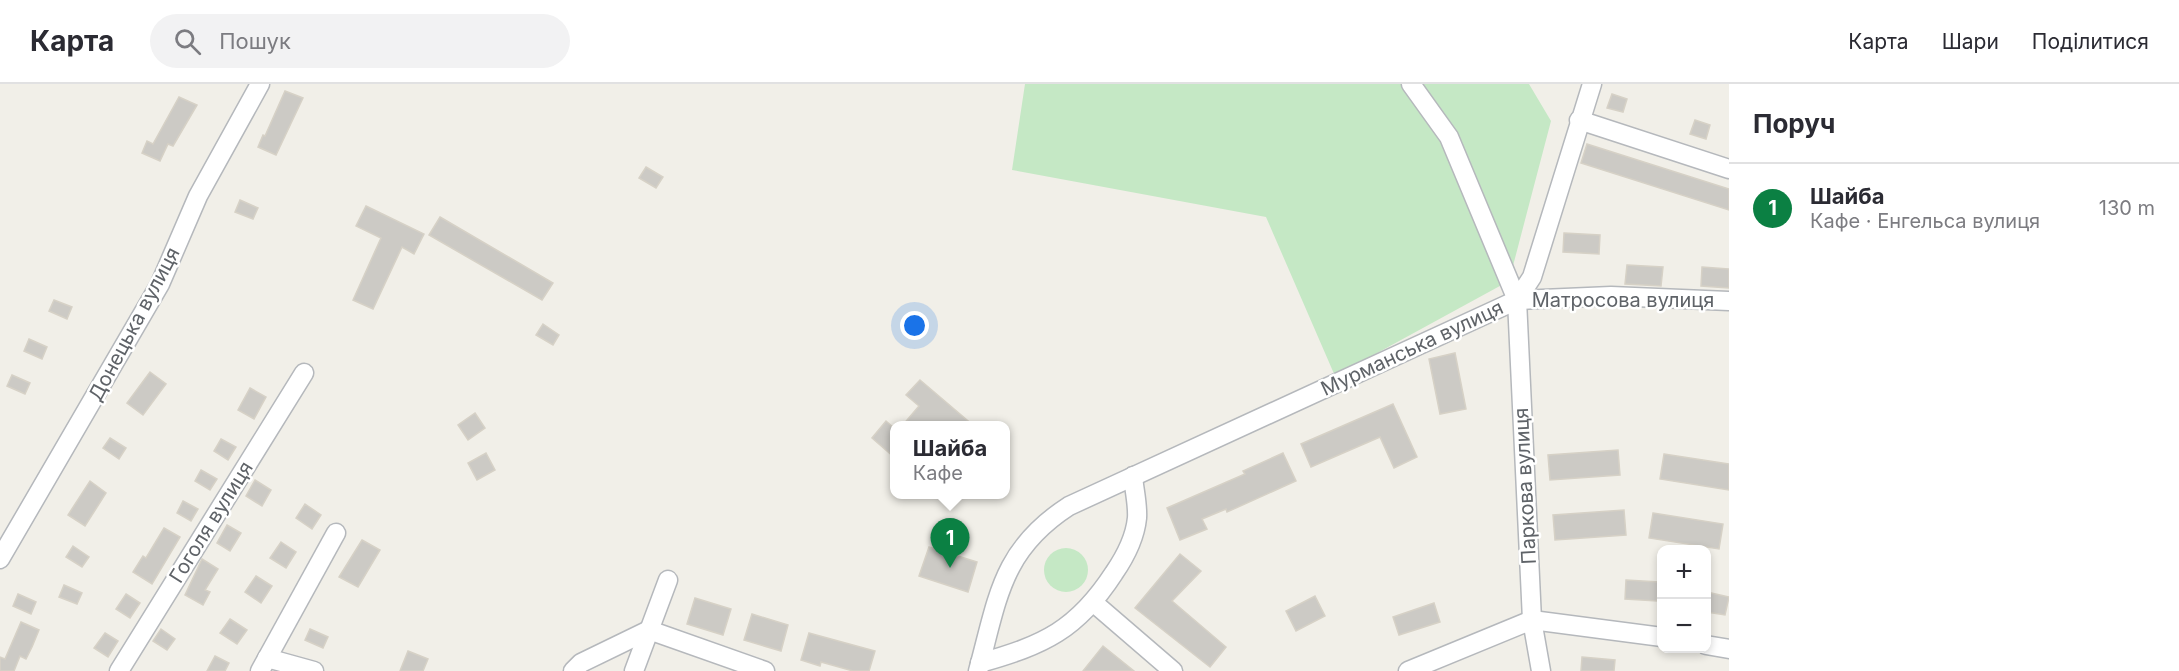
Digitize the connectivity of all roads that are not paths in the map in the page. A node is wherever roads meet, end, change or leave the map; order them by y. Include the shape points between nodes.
1 (260, 84) edge
2 (1410, 84) edge
3 (1592, 84) edge
4 (1579, 120) junction
5 (1729, 169) edge
6 (1517, 300) junction
7 (1729, 301) edge
8 (304, 373) dead end
9 (1132, 476) junction
10 (336, 533) dead end
11 (0, 560) edge
12 (668, 580) dead end
13 (1094, 603) junction
14 (1532, 620) junction
15 (650, 630) junction
16 (1657, 636) edge
17 (1711, 646) edge
18 (1729, 649) edge
19 (263, 664) edge
20 (979, 667) edge
21 (118, 671) edge
22 (314, 671) edge
23 (573, 671) edge
24 (634, 671) edge
25 (765, 671) edge
26 (1173, 671) edge
27 (1408, 671) edge
28 (1540, 671) edge

1 - 11 street, Донецька вулиця via 198,195 160,284
2 - 6 street via 1449,137
3 - 4 street, Мурманська вулиця
4 - 5 street
4 - 6 street, Мурманська вулиця via 1532,277
6 - 7 street, Матросова вулиця via 1611,296
6 - 9 street, Мурманська вулиця
6 - 14 street, Паркова вулиця
8 - 21 street, Гоголя вулиця
9 - 13 street via 1137,518 1126,554
9 - 20 street, Мурманська вулиця via 1069,506 1048,519 1025,542 1006,570
10 - 19 street
12 - 15 street
13 - 20 street via 1059,633
13 - 26 street
14 - 16 street
14 - 27 street
14 - 28 street, Паркова вулиця
15 - 23 street via 581,663
15 - 24 street
15 - 25 street
17 - 18 street
19 - 22 street

